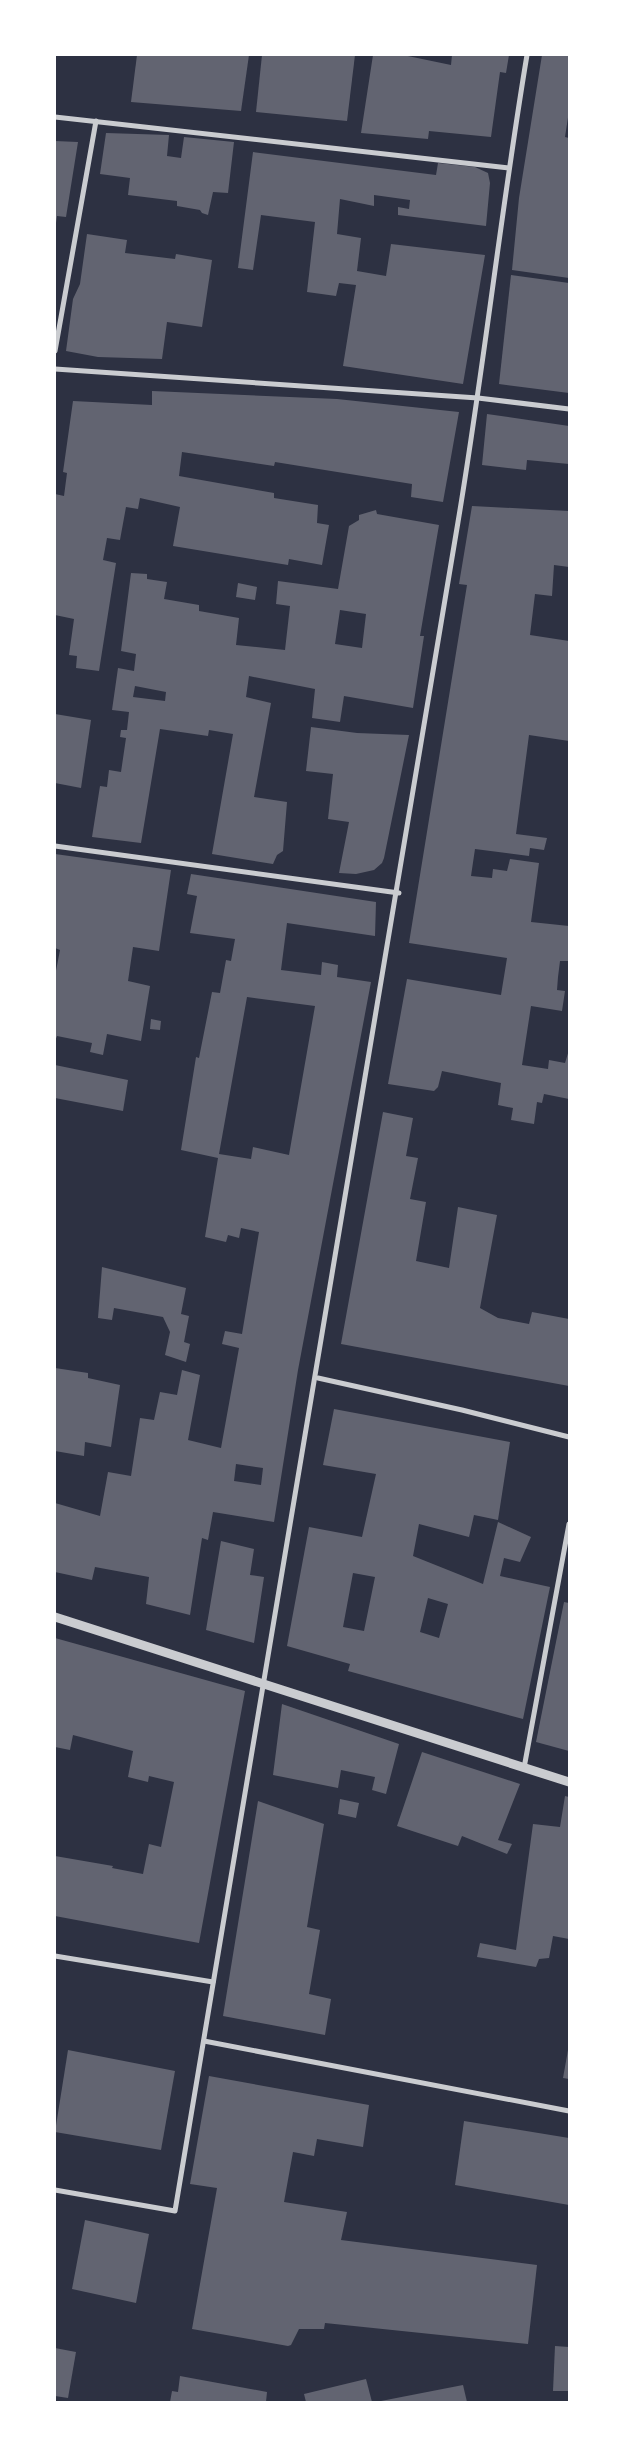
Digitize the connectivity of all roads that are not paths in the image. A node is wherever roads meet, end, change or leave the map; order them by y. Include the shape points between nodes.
1 (527, 55) edge
2 (55, 117) edge
3 (96, 121) junction
4 (509, 168) junction
5 (55, 351) edge
6 (55, 369) edge
7 (478, 398) junction
8 (569, 409) edge
9 (55, 846) edge
10 (399, 893) junction
11 (318, 1378) junction
12 (569, 1437) edge
13 (569, 1524) edge
14 (55, 1617) edge
15 (266, 1685) junction
16 (524, 1768) junction
17 (569, 1782) edge
18 (55, 1956) edge
19 (214, 1982) junction
20 (204, 2041) junction
21 (569, 2111) edge
22 (55, 2190) edge

1 - 4 street
2 - 3 street
3 - 4 street
3 - 5 street
4 - 7 street
6 - 7 street
7 - 8 street
7 - 10 street
9 - 10 street
10 - 11 street
11 - 12 street
11 - 15 street
13 - 16 street
14 - 15 street
15 - 16 street
15 - 19 street
16 - 17 street
18 - 19 street
19 - 20 street
20 - 21 street
20 - 22 street via 175,2211

